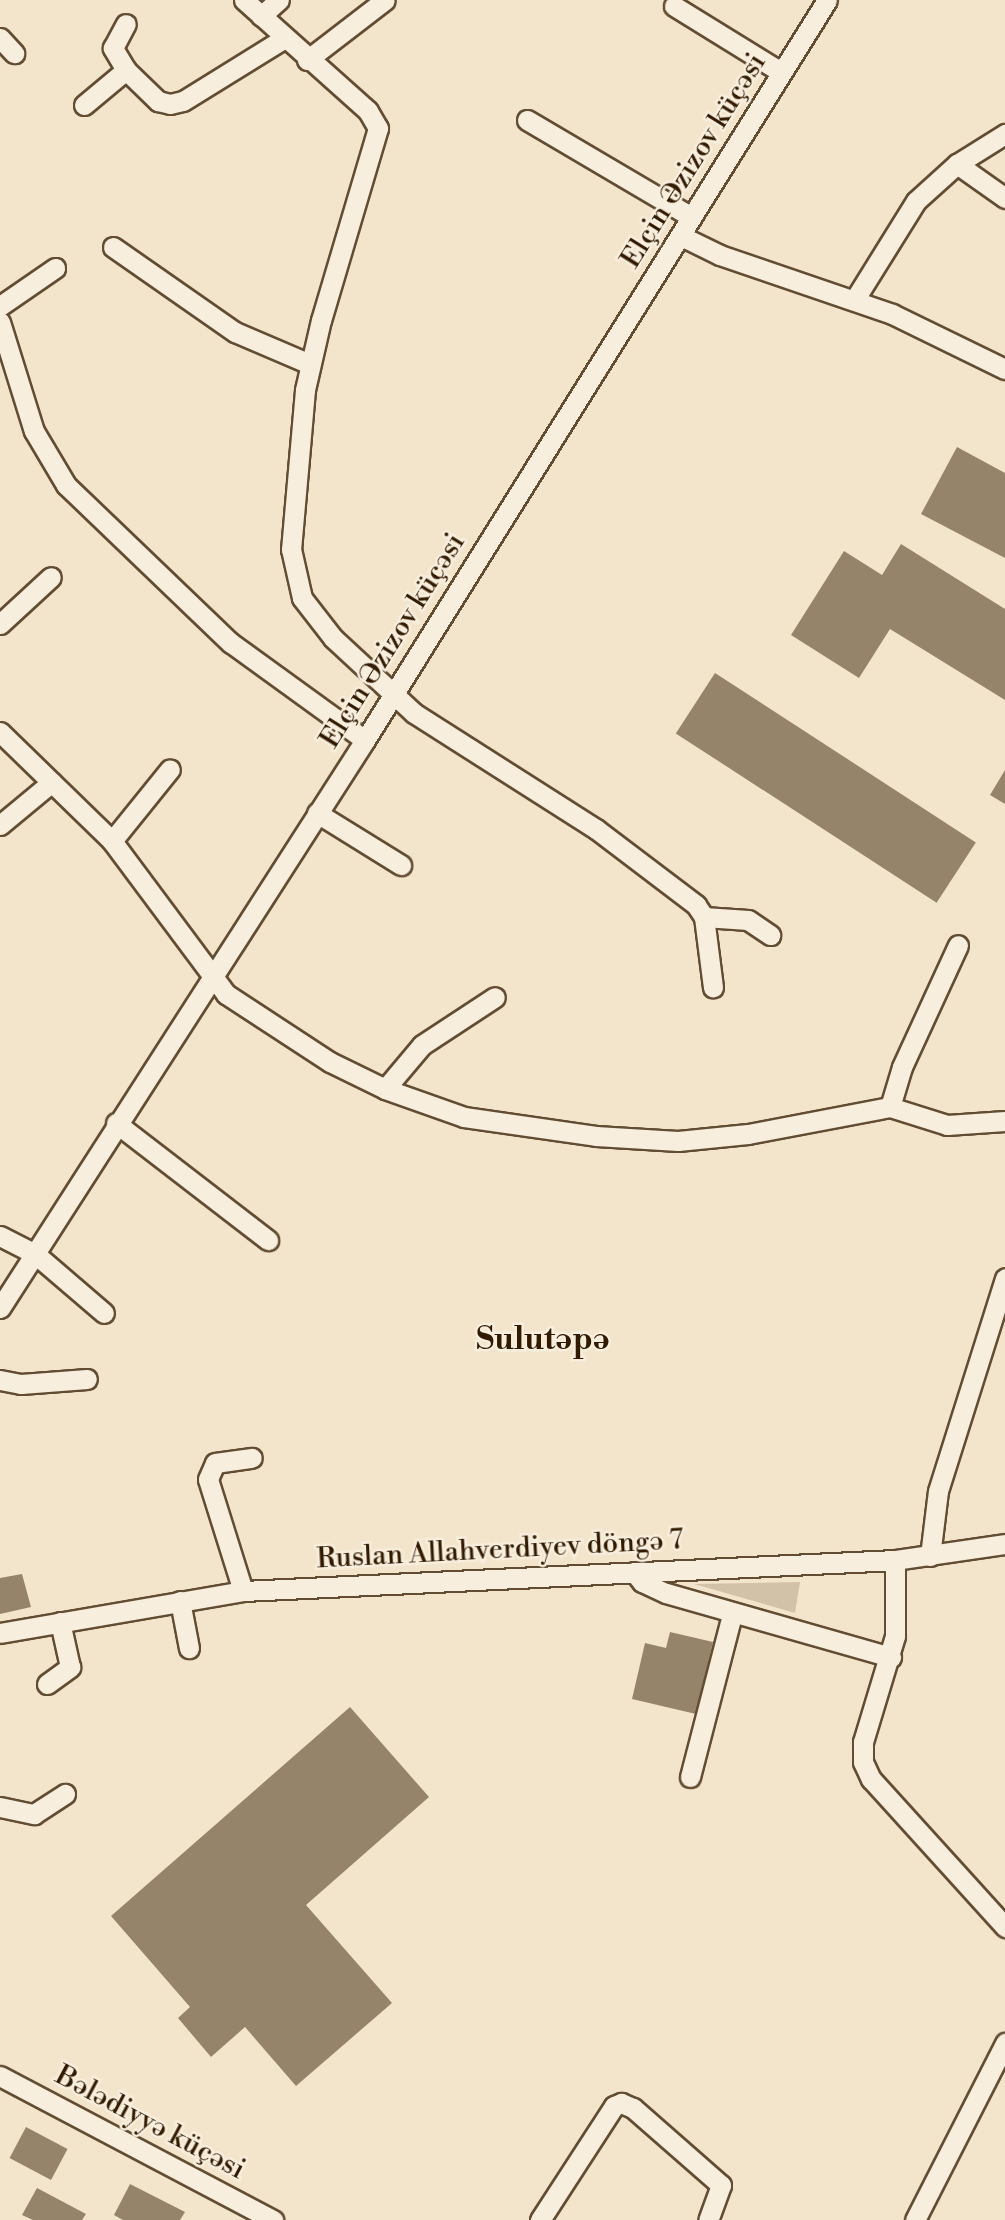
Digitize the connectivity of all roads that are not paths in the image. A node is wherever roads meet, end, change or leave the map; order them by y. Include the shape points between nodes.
1 (244, 0) edge
2 (279, 0) edge
3 (385, 0) edge
4 (827, 0) edge
5 (674, 6) dead end
6 (261, 16) junction
7 (126, 24) dead end
8 (0, 38) edge
9 (283, 39) junction
10 (14, 53) dead end
11 (307, 60) junction
12 (126, 70) junction
13 (781, 72) junction
14 (84, 105) dead end
15 (527, 120) dead end
16 (1005, 134) edge
17 (957, 164) junction
18 (1005, 198) edge
19 (692, 217) junction
20 (681, 236) junction
21 (113, 247) dead end
22 (55, 268) dead end
23 (855, 299) junction
24 (0, 306) edge
25 (0, 322) edge
26 (310, 364) junction
27 (1005, 369) edge
28 (51, 577) dead end
29 (0, 624) edge
30 (392, 695) junction
31 (0, 732) edge
32 (365, 740) junction
33 (170, 769) dead end
34 (52, 782) junction
35 (317, 813) junction
36 (0, 825) edge
37 (111, 841) junction
38 (401, 865) dead end
39 (704, 917) junction
40 (770, 935) dead end
41 (958, 945) dead end
42 (212, 978) junction
43 (713, 987) dead end
44 (495, 997) dead end
45 (385, 1089) junction
46 (890, 1107) junction
47 (1005, 1121) edge
48 (117, 1123) junction
49 (0, 1236) edge
50 (268, 1240) dead end
51 (34, 1254) junction
52 (1005, 1278) edge
53 (0, 1308) edge
54 (104, 1313) dead end
55 (0, 1380) edge
56 (87, 1380) dead end
57 (252, 1458) dead end
58 (1005, 1544) edge
59 (930, 1556) junction
60 (895, 1560) junction
61 (634, 1572) junction
62 (243, 1591) junction
63 (180, 1601) junction
64 (732, 1615) junction
65 (60, 1622) junction
66 (0, 1633) edge
67 (189, 1648) dead end
68 (891, 1657) junction
69 (47, 1685) dead end
70 (690, 1777) dead end
71 (65, 1794) dead end
72 (0, 1807) edge
73 (1005, 1927) edge
74 (1005, 2043) edge
75 (0, 2076) edge
76 (273, 2220) edge
77 (540, 2220) edge
78 (708, 2220) edge
79 (915, 2220) edge

1 - 6 street
2 - 6 street
3 - 11 street
4 - 13 street, Elçin Əzizov küçəsi
5 - 13 street
6 - 9 street
7 - 12 street via 113,48
8 - 10 street
9 - 11 street
9 - 12 street via 183,101 170,104 158,101
11 - 26 street via 368,111 378,128
12 - 14 street
13 - 19 street, Elçin Əzizov küçəsi
15 - 19 street
16 - 17 street
17 - 18 street
17 - 23 street via 937,179 899,224
19 - 20 street, Elçin Əzizov küçəsi
20 - 23 street via 720,255
20 - 30 street, Elçin Əzizov küçəsi
21 - 26 street via 235,332
22 - 24 street
23 - 27 street
25 - 32 street via 34,431 66,485 231,643
26 - 30 street via 300,422 291,549 296,580 313,618
28 - 29 street
30 - 32 street, Elçin Əzizov küçəsi
30 - 39 street via 596,829 696,905
31 - 34 street
32 - 35 street, Elçin Əzizov küçəsi
33 - 37 street
34 - 36 street
34 - 37 street
35 - 38 street
35 - 42 street, Elçin Əzizov küçəsi
37 - 42 street
39 - 40 street via 748,920
39 - 43 street
41 - 46 street via 902,1067
42 - 45 street via 240,1007 330,1062
42 - 48 street, Elçin Əzizov küçəsi
44 - 45 street via 422,1045
45 - 46 street via 464,1117 596,1136 678,1140 712,1140
46 - 47 street via 947,1125
48 - 50 street
48 - 51 street, Elçin Əzizov küçəsi
49 - 51 street
51 - 53 street, Elçin Əzizov küçəsi
51 - 54 street
52 - 59 street via 938,1491
55 - 56 street via 21,1384
57 - 62 street via 215,1463 208,1479
58 - 59 street, Ruslan Allahverdiyev döngə 7
59 - 60 street, Ruslan Allahverdiyev döngə 7
60 - 61 street, Ruslan Allahverdiyev döngə 7
60 - 68 street via 897,1622
61 - 62 street, Ruslan Allahverdiyev döngə 7
61 - 64 street via 654,1588
62 - 63 street, Ruslan Allahverdiyev döngə 7
63 - 65 street, Ruslan Allahverdiyev döngə 7
63 - 67 street
64 - 68 street
64 - 70 street
65 - 66 street, Ruslan Allahverdiyev döngə 7
65 - 69 street via 70,1667
68 - 73 street via 863,1742 863,1762 871,1779
71 - 72 street via 34,1814
74 - 79 street
75 - 76 street, Bələdiyyə küçəsi
77 - 78 street via 614,2106 621,2103 633,2108 721,2185

